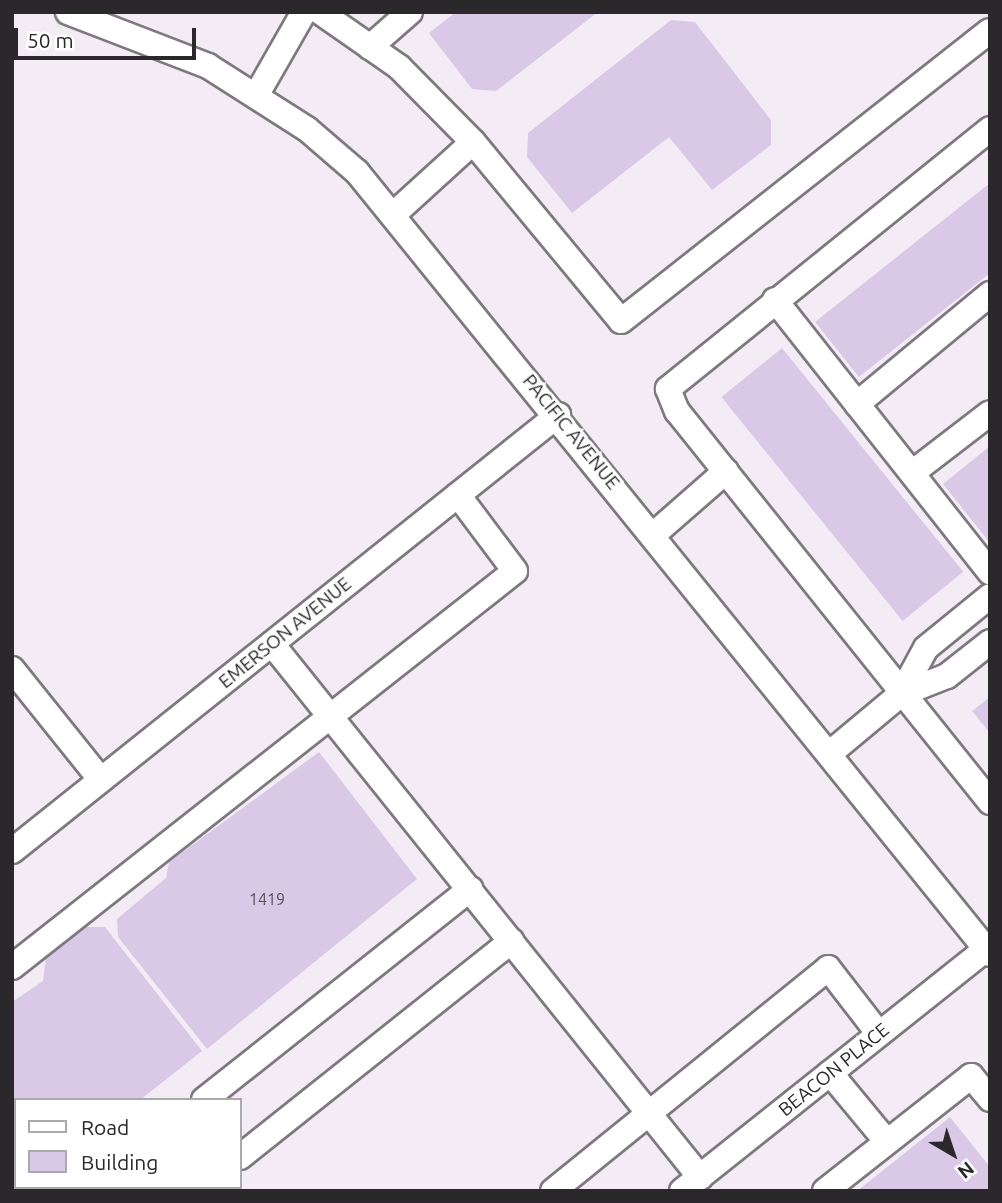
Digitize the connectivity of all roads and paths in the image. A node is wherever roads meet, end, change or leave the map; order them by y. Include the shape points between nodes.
1 (304, 12) edge
2 (320, 12) edge
3 (410, 12) edge
4 (82, 14) edge
5 (990, 31) edge
6 (370, 47) junction
7 (257, 94) junction
8 (990, 129) edge
9 (473, 142) junction
10 (396, 213) junction
11 (990, 293) edge
12 (775, 300) junction
13 (857, 404) junction
14 (990, 413) edge
15 (558, 415) junction
16 (726, 471) junction
17 (912, 473) junction
18 (458, 495) junction
19 (653, 535) junction
20 (990, 572) edge
21 (990, 596) edge
22 (990, 642) edge
23 (272, 644) junction
24 (12, 669) edge
25 (901, 694) junction
26 (334, 720) junction
27 (830, 754) junction
28 (101, 780) junction
29 (990, 802) edge
30 (12, 851) edge
31 (470, 889) junction
32 (512, 941) junction
33 (988, 949) edge
34 (12, 967) edge
35 (879, 1034) junction
36 (830, 1073) junction
37 (207, 1098) edge
38 (990, 1099) edge
39 (650, 1114) junction
40 (887, 1142) junction
41 (242, 1155) edge
42 (691, 1184) edge
43 (553, 1191) edge
44 (825, 1191) edge

1 - 7 street
2 - 6 street
3 - 6 street
4 - 7 street, PACIFIC AVENUE via 153,40
5 - 9 street via 621,321
6 - 9 street via 399,67
7 - 10 street, PACIFIC AVENUE via 307,129
8 - 12 street
9 - 10 street
10 - 15 street, PACIFIC AVENUE
11 - 13 street
12 - 13 street
12 - 16 street via 668,390
13 - 17 street
14 - 17 street
15 - 18 street, EMERSON AVENUE
15 - 19 street, PACIFIC AVENUE
16 - 19 street
16 - 25 street
17 - 20 street
18 - 23 street, EMERSON AVENUE
18 - 26 street via 515,571
19 - 27 street, PACIFIC AVENUE
21 - 25 street via 926,648
22 - 25 street via 947,676
23 - 26 street
23 - 28 street, EMERSON AVENUE
24 - 28 street
25 - 27 street
25 - 29 street
26 - 31 street
26 - 34 street
27 - 33 street, PACIFIC AVENUE
28 - 30 street, EMERSON AVENUE
31 - 32 street
31 - 37 street
32 - 39 street
32 - 41 street
33 - 35 street, BEACON PLACE
35 - 36 street, BEACON PLACE
35 - 39 street via 828,968
36 - 40 street
36 - 42 street, BEACON PLACE
38 - 40 street via 971,1076
39 - 42 street
39 - 43 street
40 - 44 street

